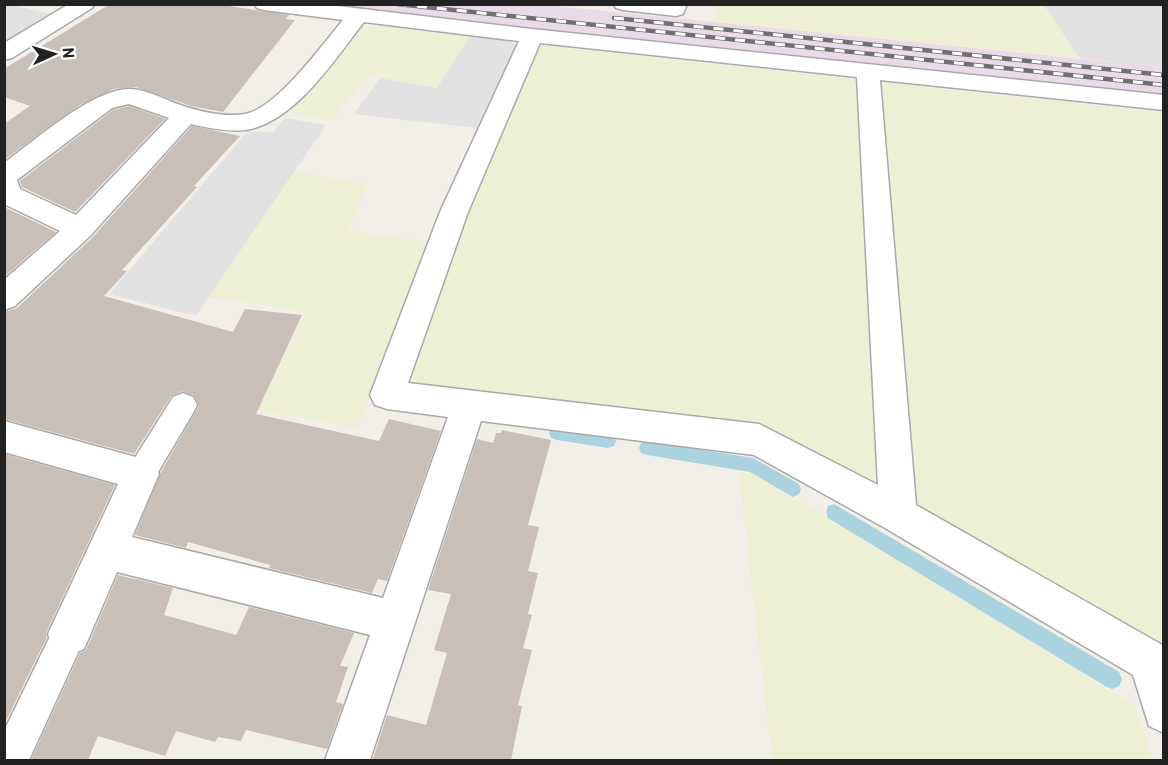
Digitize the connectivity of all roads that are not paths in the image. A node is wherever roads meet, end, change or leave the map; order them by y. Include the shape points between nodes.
1 (85, 4) edge
2 (264, 4) edge
3 (623, 4) edge
4 (677, 4) edge
5 (358, 16) junction
6 (532, 36) junction
7 (4, 53) edge
8 (868, 72) junction
9 (1164, 104) edge
10 (185, 115) junction
11 (4, 176) edge
12 (4, 181) edge
13 (80, 229) junction
14 (4, 298) edge
15 (183, 405) dead end
16 (469, 405) junction
17 (4, 436) edge
18 (141, 474) junction
19 (898, 515) junction
20 (106, 550) junction
21 (395, 621) junction
22 (69, 634) joint
23 (1157, 664) edge
24 (1164, 711) edge
25 (10, 760) edge
26 (348, 760) edge

1 - 7 street
2 - 5 street
3 - 4 street via 676,10
5 - 6 street
5 - 10 street via 274,111 251,120 213,121
6 - 8 street
6 - 16 street via 454,212 387,395
8 - 9 street
8 - 19 street
10 - 11 street via 130,96 103,103
10 - 13 street
12 - 13 street via 9,195
13 - 14 street
15 - 18 lane
16 - 19 street via 759,440
16 - 21 street
17 - 18 street
18 - 20 street
19 - 23 street
20 - 21 street
20 - 22 street
21 - 26 street
22 - 25 lane
23 - 24 street

